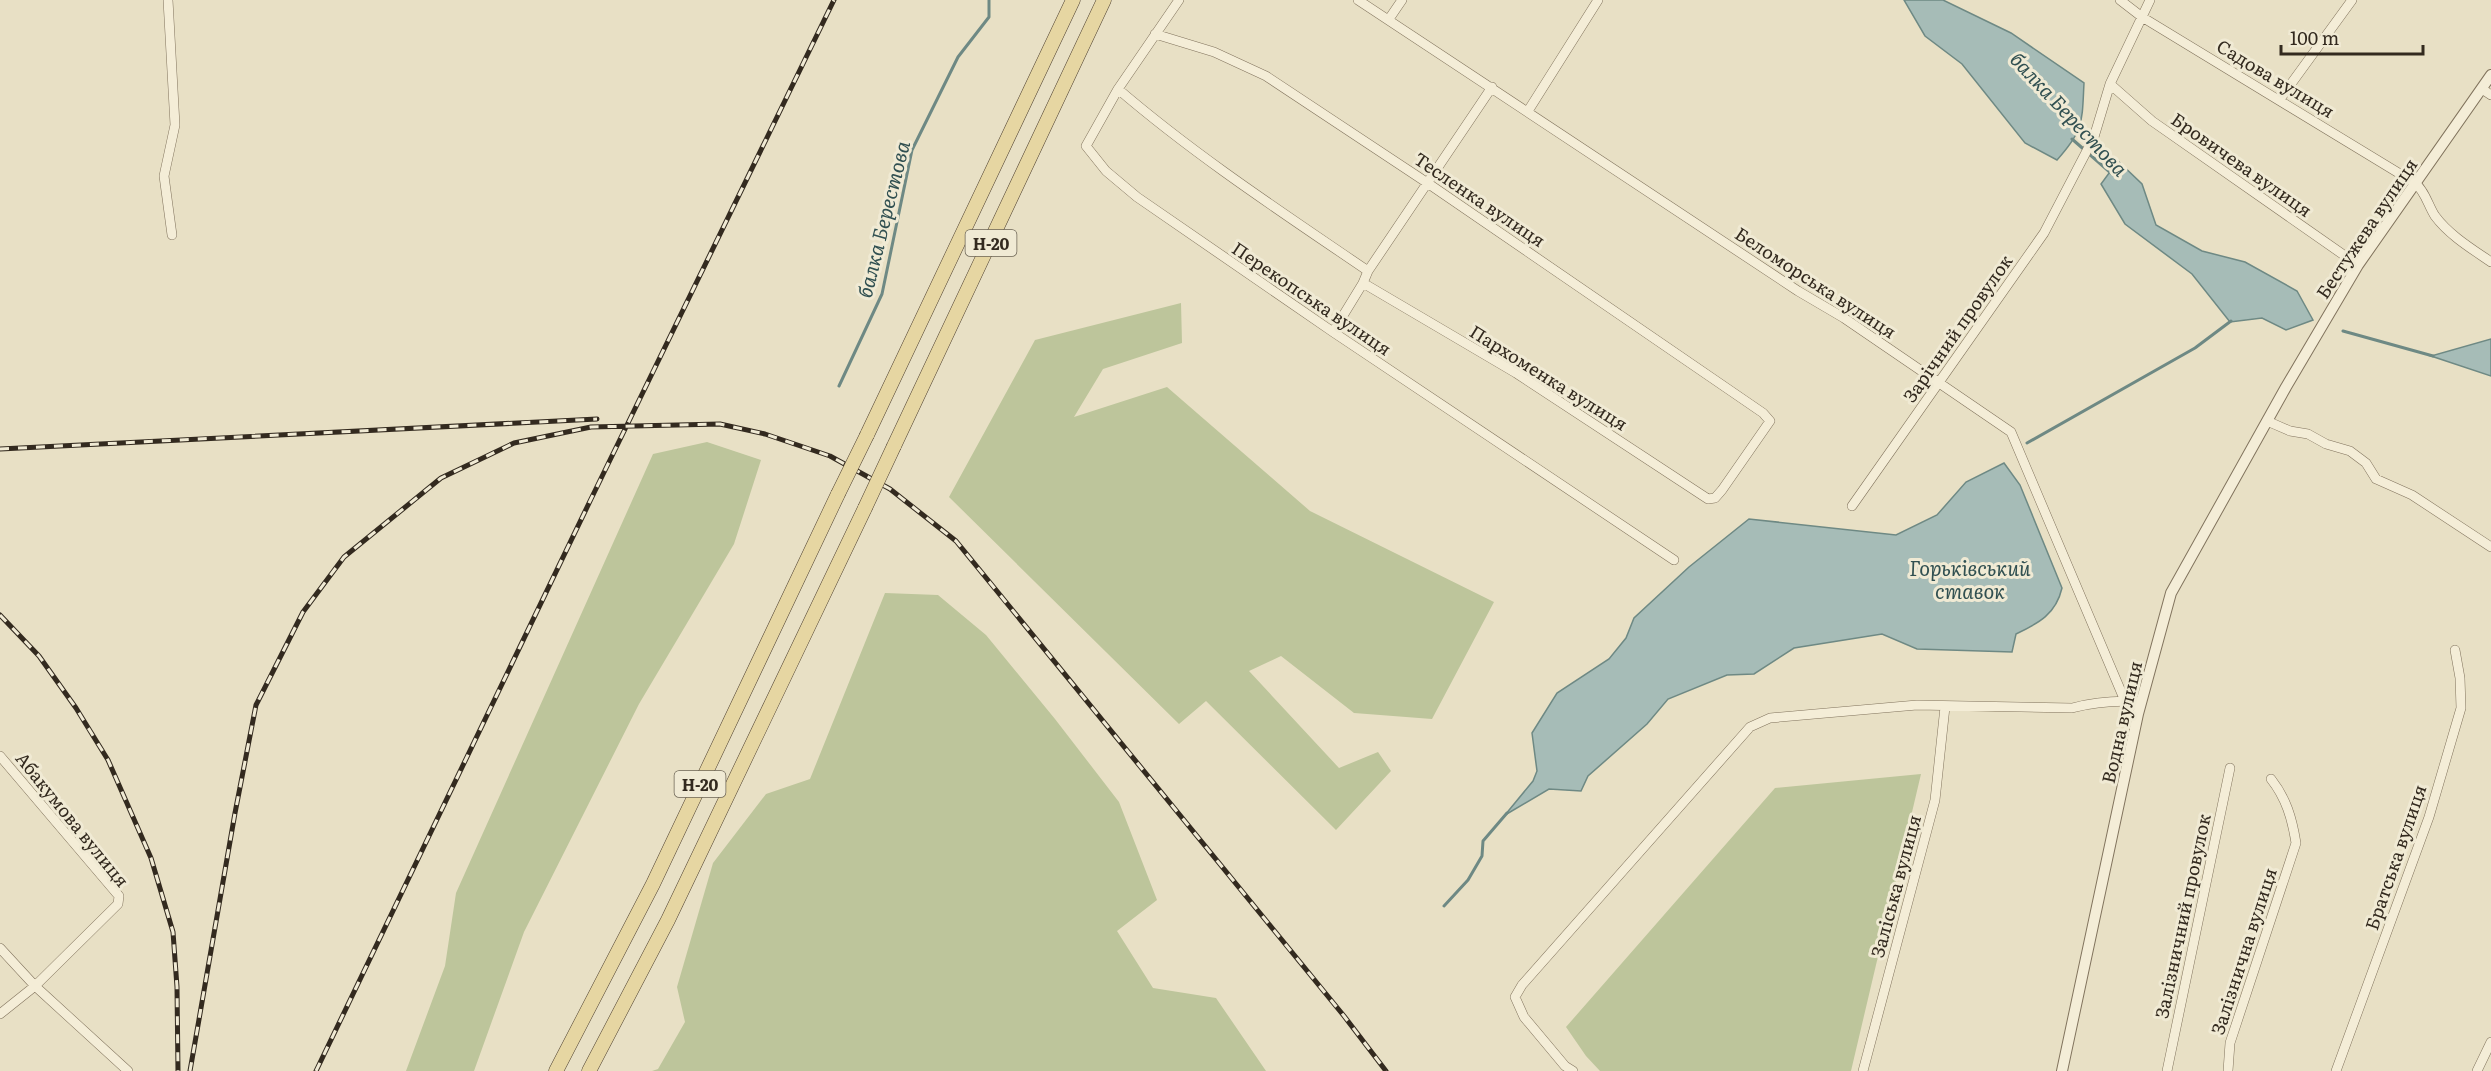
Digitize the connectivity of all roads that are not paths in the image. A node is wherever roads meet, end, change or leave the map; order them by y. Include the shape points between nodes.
1 (168, 0) edge
2 (1073, 0) edge
3 (1104, 0) edge
4 (1179, 0) edge
5 (1358, 0) edge
6 (1402, 0) edge
7 (1598, 0) edge
8 (2120, 0) edge
9 (2150, 0) edge
10 (2352, 0) edge
11 (2142, 17) junction
12 (1389, 20) junction
13 (1155, 34) junction
14 (2491, 75) edge
15 (2110, 84) junction
16 (1492, 87) junction
17 (1118, 89) junction
18 (2486, 92) edge
19 (2280, 99) junction
20 (1527, 111) junction
21 (1426, 182) junction
22 (2415, 183) junction
23 (172, 235) dead end
24 (2491, 262) edge
25 (2358, 265) junction
26 (1368, 271) junction
27 (1363, 283) junction
28 (1333, 332) junction
29 (1939, 384) junction
30 (2276, 404) joint
31 (2267, 421) junction
32 (1715, 498) joint
33 (1852, 506) dead end
34 (2491, 547) edge
35 (1674, 560) dead end
36 (2455, 650) dead end
37 (2126, 701) junction
38 (2141, 702) junction
39 (1945, 707) junction
40 (0, 756) edge
41 (2230, 768) dead end
42 (2271, 778) dead end
43 (0, 948) edge
44 (35, 986) junction
45 (0, 1014) edge
46 (2491, 1041) edge
47 (128, 1071) edge
48 (556, 1071) edge
49 (589, 1071) edge
50 (1573, 1071) edge
51 (1863, 1071) edge
52 (2062, 1071) edge
53 (2167, 1071) edge
54 (2228, 1071) edge
55 (2336, 1071) edge
56 (2477, 1071) edge

1 - 23 street via 175,125 164,176
2 - 48 main road, Н-20, bridge via 653,884
3 - 49 main road, Н-20, bridge via 668,920
4 - 13 street, Перекопська вулиця
5 - 12 street, Беломорська вулиця
6 - 12 street
7 - 20 street
8 - 11 street, Садова вулиця
9 - 11 street, Зарічний провулок
10 - 19 street
11 - 15 street, Зарічний провулок
11 - 19 street, Садова вулиця
12 - 16 street, Беломорська вулиця
13 - 17 street, Перекопська вулиця
13 - 21 street, Тесленка вулиця via 1214,52 1266,76
14 - 18 street, Бестужева вулиця
15 - 25 street, Бровичева вулиця via 2152,121
15 - 29 street, Зарічний провулок via 2094,137 2044,233
16 - 20 street, Беломорська вулиця
16 - 21 street
17 - 26 street via 1265,201
17 - 28 street, Перекопська вулиця via 1086,146 1106,171 1137,197
18 - 22 street, Бестужева вулиця
19 - 22 street, Садова вулиця
20 - 29 street, Беломорська вулиця
21 - 26 street
21 - 32 street, Тесленка вулиця via 1763,413 1770,421
22 - 24 street via 2436,217
22 - 25 street, Бестужева вулиця
25 - 30 street, Бестужева вулиця
26 - 27 street
27 - 28 street
27 - 32 street, Пархоменка вулиця via 1516,373 1696,492 1708,499
28 - 35 street, Перекопська вулиця
29 - 33 street, Зарічний провулок
29 - 37 street, Беломорська вулиця via 2011,432
30 - 31 street, Водна вулиця
31 - 34 street via 2350,451 2366,463 2376,479 2412,495
31 - 38 street, Водна вулиця via 2171,593
36 - 55 street, Братська вулиця via 2461,708 2429,817
37 - 38 street
37 - 39 street via 2072,708
38 - 52 street, Водна вулиця
39 - 50 street via 1917,705 1770,718 1750,727 1515,997 1524,1017
39 - 51 street, Заліська вулиця via 1935,800
40 - 44 street, Абакумова вулиця via 119,896 118,904
41 - 53 street, Залізничний провулок
42 - 54 street, Залізнична вулиця via 2282,793 2296,843 2233,1033
43 - 44 street
44 - 45 street
44 - 47 street
46 - 56 street

